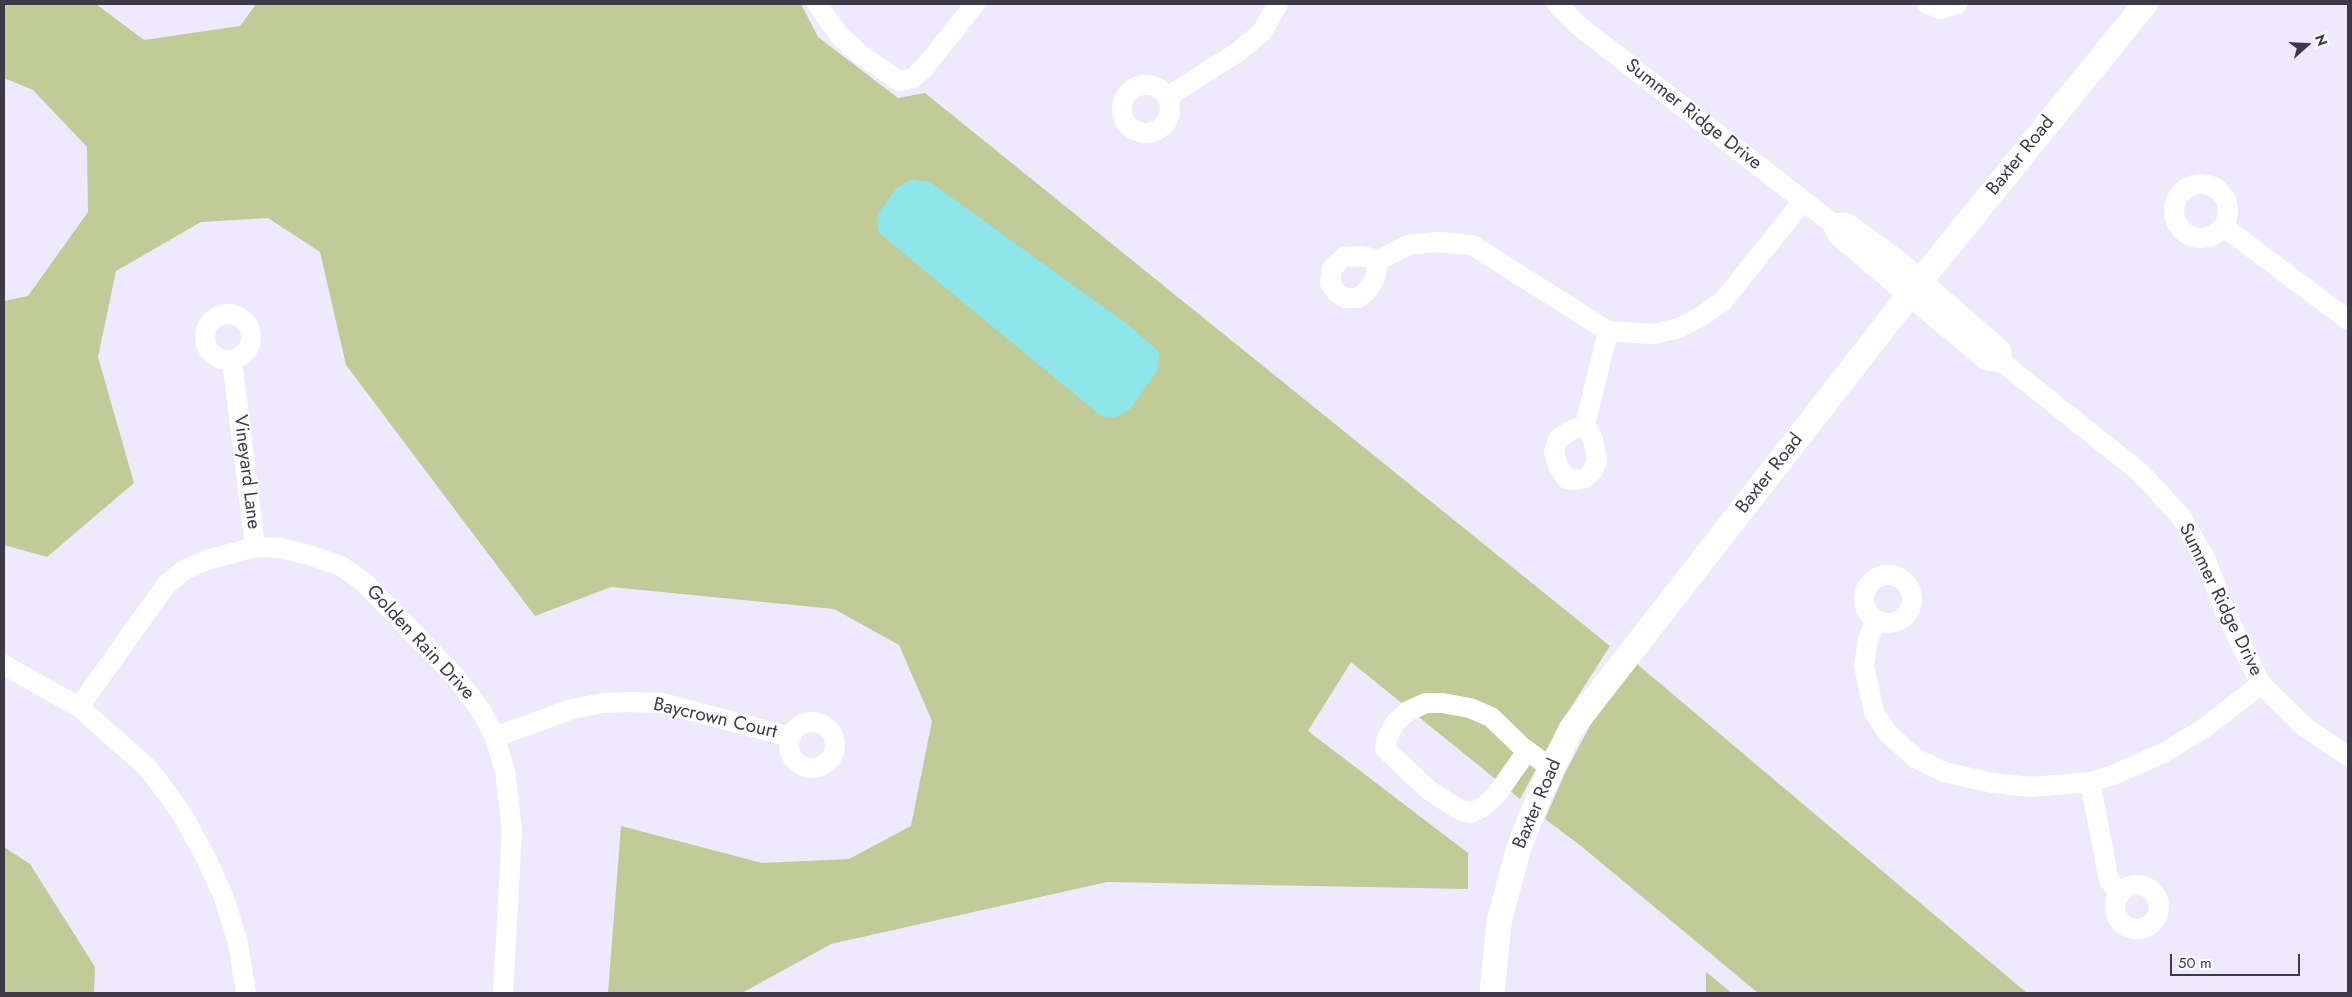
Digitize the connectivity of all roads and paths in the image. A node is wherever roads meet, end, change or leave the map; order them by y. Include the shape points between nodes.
1 (975, 4) edge
2 (1278, 4) edge
3 (1557, 4) edge
4 (1927, 4) edge
5 (1957, 4) edge
6 (2145, 4) edge
7 (821, 5) edge
8 (1167, 97) dead end
9 (1802, 201) junction
10 (2224, 226) dead end
11 (1379, 260) dead end
12 (1915, 288) junction
13 (2348, 320) edge
14 (1608, 331) junction
15 (232, 360) dead end
16 (1585, 425) dead end
17 (255, 547) junction
18 (1876, 620) dead end
19 (4, 665) edge
20 (2261, 684) junction
21 (79, 707) junction
22 (495, 737) junction
23 (790, 737) dead end
24 (1527, 751) junction
25 (2348, 756) edge
26 (1551, 768) junction
27 (2090, 782) junction
28 (2120, 894) dead end
29 (246, 993) edge
30 (503, 993) edge
31 (1492, 993) edge

1 - 7 street via 924,68 913,78 899,81 840,36
2 - 8 street via 1262,32 1238,52
3 - 9 street, Summer Ridge Drive via 1579,26
4 - 5 street via 1941,9
6 - 12 main road, Baxter Road
9 - 12 street, Summer Ridge Drive via 1832,223 1837,235
9 - 14 street via 1723,301 1702,316 1679,328 1654,334
10 - 13 street
11 - 14 street via 1408,245 1437,242 1472,245
12 - 20 street, Summer Ridge Drive via 1934,318 1986,360 2003,363 2142,474 2182,518 2206,560 2225,612
12 - 26 main road, Baxter Road via 1572,729
14 - 16 street
15 - 17 street, Vineyard Lane
17 - 21 street, Vineyard Lane via 206,560 184,570 166,585
17 - 22 street, Golden Rain Drive via 281,548 309,555 341,566 364,582 454,675 480,708
18 - 27 street via 1868,639 1864,666 1874,712 1888,733 1915,758 1944,772 1993,783 2031,787
19 - 21 street
20 - 25 street, Summer Ridge Drive via 2304,727
20 - 27 street via 2203,729 2163,753
21 - 29 street via 149,769 182,814 224,898 238,943
22 - 23 street, Baycrown Court via 572,709 630,702 662,704
22 - 30 street, Golden Rain Drive via 505,771 512,830
24 - 24 street via 1491,717 1470,708 1442,703 1426,703 1408,711 1395,723 1385,748 1430,791 1460,810 1471,813 1497,794
24 - 26 street
26 - 31 main road, Baxter Road via 1518,847 1507,885 1499,922
27 - 28 street via 2109,880

